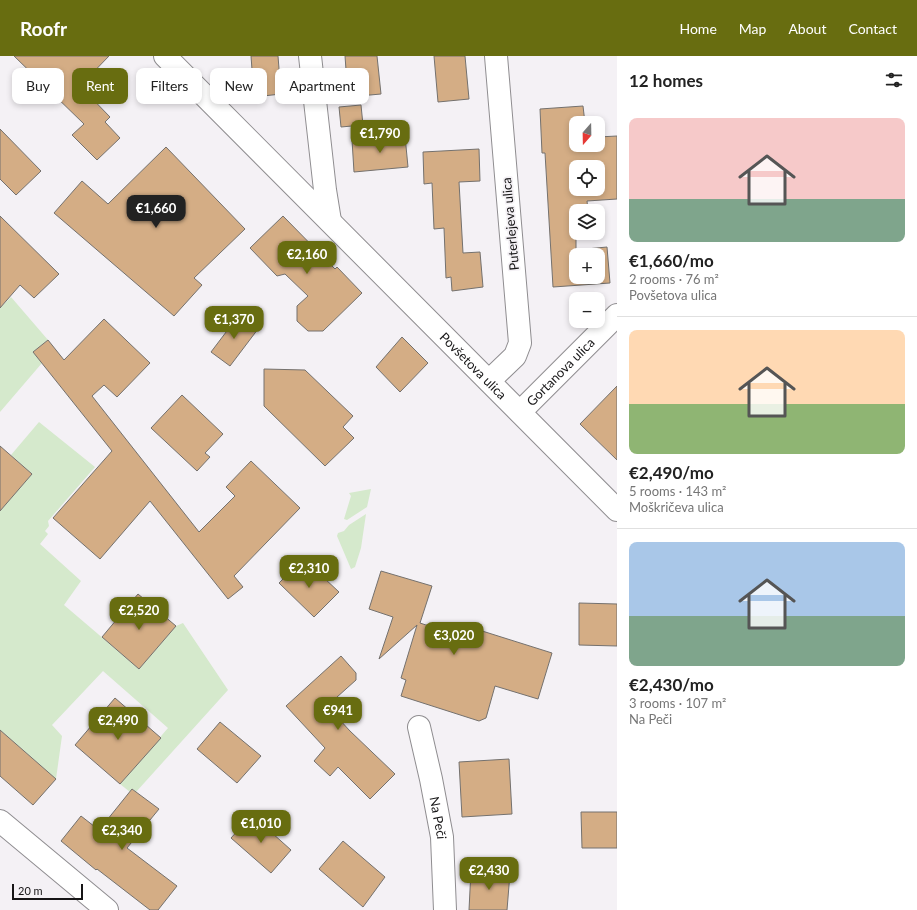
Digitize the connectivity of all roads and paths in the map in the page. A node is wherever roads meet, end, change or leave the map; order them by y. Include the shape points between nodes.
1 (165, 56) edge
2 (310, 56) edge
3 (496, 56) edge
4 (330, 221) junction
5 (617, 315) edge
6 (489, 381) junction
7 (520, 412) junction
8 (617, 510) edge
9 (419, 727) dead end
10 (0, 821) edge
11 (107, 910) edge
12 (445, 910) edge

1 - 4 street, Povšetova ulica
2 - 4 street via 324,190
3 - 6 street, Puterlejeva ulica via 520,342 515,356
4 - 6 street, Povšetova ulica
5 - 7 street, Gortanova ulica
6 - 7 street, Povšetova ulica
7 - 8 street, Povšetova ulica
9 - 12 street, Na Peči via 442,837
10 - 11 street

